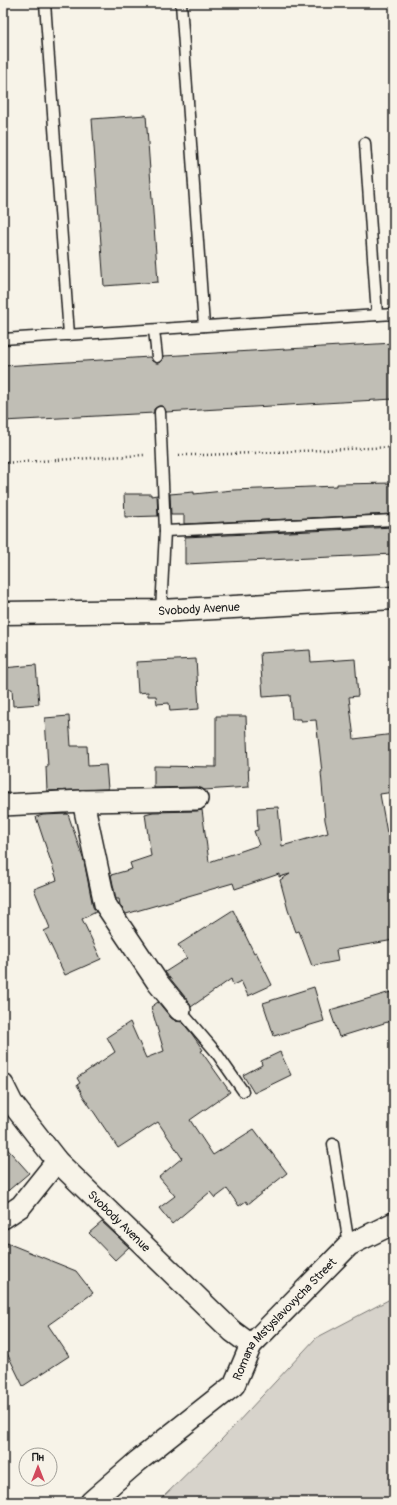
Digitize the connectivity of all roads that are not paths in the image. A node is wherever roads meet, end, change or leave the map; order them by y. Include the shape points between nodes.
1 (45, 3) edge
2 (181, 3) edge
3 (365, 143) dead end
4 (394, 314) edge
5 (377, 315) junction
6 (204, 326) junction
7 (154, 330) junction
8 (69, 335) junction
9 (3, 340) edge
10 (157, 357) dead end
11 (160, 412) dead end
12 (394, 520) edge
13 (165, 531) junction
14 (394, 598) edge
15 (161, 611) junction
16 (3, 613) edge
17 (196, 799) dead end
18 (83, 801) junction
19 (3, 805) edge
20 (180, 1010) joint
21 (3, 1085) edge
22 (242, 1091) dead end
23 (332, 1144) dead end
24 (57, 1161) junction
25 (3, 1218) edge
26 (394, 1223) edge
27 (349, 1245) junction
28 (251, 1345) junction
29 (91, 1502) edge

1 - 8 lane
2 - 6 lane
3 - 5 lane
4 - 5 lane
5 - 6 lane
6 - 7 lane
7 - 8 lane
7 - 10 lane
8 - 9 lane
11 - 13 lane
12 - 13 lane
13 - 15 lane
14 - 15 main road, Svobody Avenue
15 - 16 main road, Svobody Avenue
17 - 18 street
18 - 19 street
18 - 20 street via 105,904 158,984
20 - 22 lane via 214,1051
21 - 24 street, Svobody Avenue via 12,1103
23 - 27 lane
24 - 25 street via 21,1206
24 - 28 street, Svobody Avenue via 232,1331
26 - 27 street, Romana Mstyslavovycha Street
27 - 28 street, Romana Mstyslavovycha Street
28 - 29 street, Romana Mstyslavovycha Street via 234,1385

